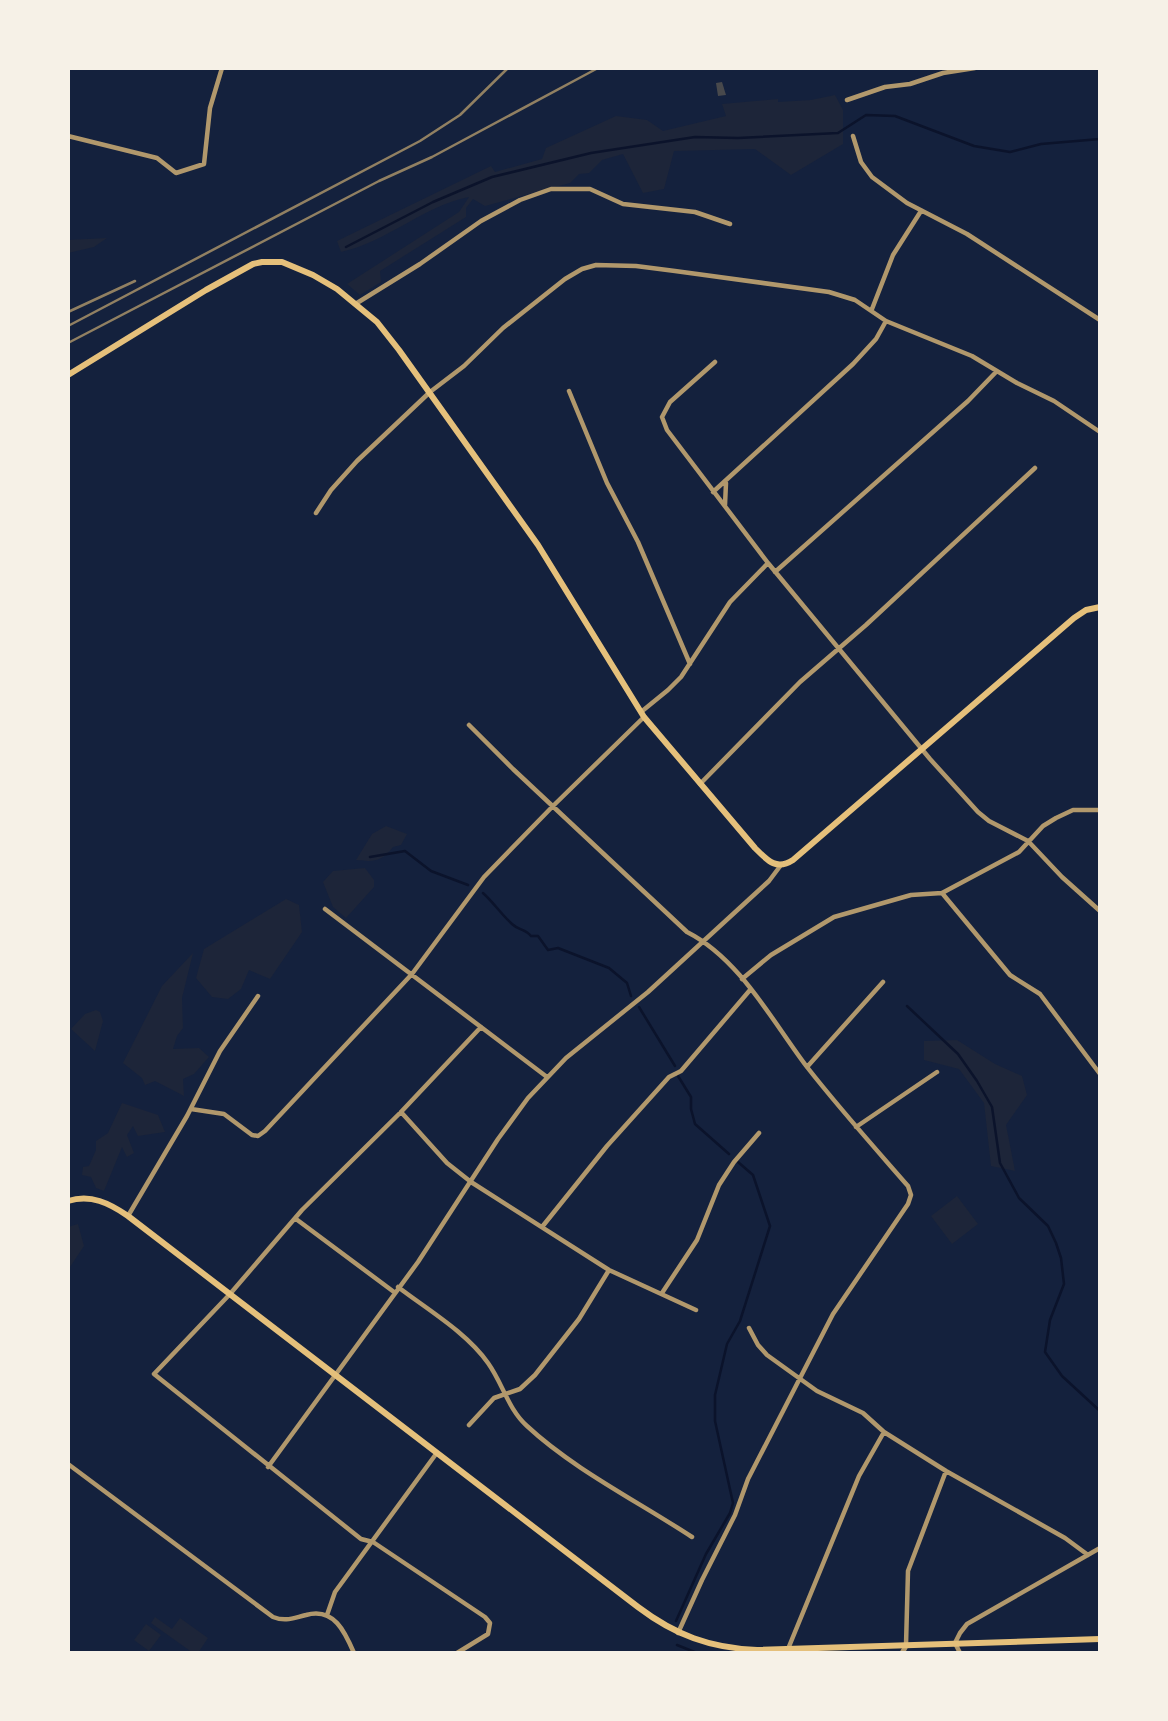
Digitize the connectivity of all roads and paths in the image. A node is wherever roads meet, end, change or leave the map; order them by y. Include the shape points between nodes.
1 (222, 68) edge
2 (975, 68) edge
3 (847, 100) dead end
4 (68, 136) edge
5 (853, 136) dead end
6 (921, 211) junction
7 (730, 224) dead end
8 (357, 303) junction
9 (872, 309) junction
10 (1100, 320) edge
11 (886, 321) junction
12 (715, 362) dead end
13 (996, 372) junction
14 (68, 375) edge
15 (569, 391) dead end
16 (430, 392) junction
17 (1100, 432) edge
18 (1035, 468) dead end
19 (726, 482) junction
20 (713, 492) junction
21 (725, 506) junction
22 (316, 513) dead end
23 (768, 563) junction
24 (775, 572) junction
25 (1100, 607) edge
26 (837, 648) junction
27 (690, 664) junction
28 (643, 714) junction
29 (469, 725) dead end
30 (922, 750) junction
31 (701, 784) junction
32 (553, 806) junction
33 (1100, 810) edge
34 (1028, 841) junction
35 (782, 865) junction
36 (942, 893) junction
37 (325, 909) dead end
38 (1100, 911) edge
39 (704, 940) junction
40 (412, 974) junction
41 (742, 979) junction
42 (883, 982) dead end
43 (751, 990) junction
44 (258, 996) dead end
45 (481, 1027) junction
46 (807, 1067) junction
47 (937, 1072) dead end
48 (1100, 1074) edge
49 (547, 1076) junction
50 (191, 1109) junction
51 (401, 1112) junction
52 (856, 1127) junction
53 (760, 1133) dead end
54 (471, 1182) junction
55 (68, 1201) edge
56 (128, 1216) junction
57 (296, 1219) junction
58 (542, 1227) junction
59 (609, 1270) junction
60 (396, 1289) junction
61 (662, 1293) junction
62 (230, 1294) junction
63 (696, 1310) dead end
64 (748, 1328) dead end
65 (335, 1376) junction
66 (801, 1379) junction
67 (504, 1394) junction
68 (469, 1425) dead end
69 (884, 1432) junction
70 (436, 1454) junction
71 (68, 1464) edge
72 (268, 1466) junction
73 (946, 1471) junction
74 (692, 1537) dead end
75 (373, 1542) junction
76 (1100, 1548) edge
77 (1088, 1555) junction
78 (327, 1615) junction
79 (678, 1634) junction
80 (1100, 1639) edge
81 (955, 1643) junction
82 (904, 1649) edge
83 (788, 1650) junction
84 (354, 1653) edge
85 (457, 1653) edge
86 (960, 1653) edge

1 - 4 street via 210,108 204,163 176,173 158,158
2 - 3 street
5 - 6 street via 861,162 872,177
6 - 9 street via 892,255
6 - 10 street via 967,234
7 - 8 street via 682,210 623,204 590,189 551,190 481,221
8 - 14 main road via 313,275 282,262 262,262
8 - 16 main road
9 - 11 street
9 - 16 street via 829,292 636,266 596,265 565,279
11 - 13 street via 972,356
11 - 19 street via 876,340 853,364
12 - 20 street via 670,402 662,417
13 - 17 street via 1054,401
13 - 24 street
15 - 27 street
16 - 22 street via 357,461
16 - 28 main road via 538,545
18 - 26 street
19 - 20 street
19 - 21 street
20 - 21 street
21 - 23 street
23 - 24 street
23 - 27 street via 730,601
24 - 26 street
25 - 30 main road via 1074,618
26 - 30 street
26 - 31 street
27 - 28 street
28 - 31 main road
28 - 32 street
29 - 32 street
30 - 34 street via 978,812
30 - 35 main road
31 - 35 main road via 766,859
32 - 39 street via 687,932
32 - 40 street via 484,877
33 - 34 street via 1073,810 1043,826
34 - 36 street via 1020,852
34 - 38 street
35 - 39 street
36 - 41 street via 911,895 834,917 771,955
36 - 48 street via 1010,975 1040,994
37 - 40 street
39 - 41 street
39 - 49 street
40 - 45 street
40 - 50 street via 258,1136 224,1114
41 - 43 street
42 - 46 street
43 - 46 street
43 - 58 street via 681,1071 669,1077 607,1146
44 - 50 street via 220,1051
45 - 49 street
45 - 51 street
46 - 52 street
47 - 52 street
49 - 54 street
50 - 56 street
51 - 54 street via 447,1163
51 - 57 street
52 - 66 street via 911,1195 844,1296
53 - 61 street via 719,1185 697,1240
54 - 58 street
54 - 60 street
55 - 56 main road via 105,1202
56 - 62 main road
57 - 60 street
57 - 62 street
58 - 59 street
59 - 61 street
59 - 67 street via 535,1375 520,1389
60 - 65 street
60 - 67 street via 475,1348
61 - 63 street
62 - 65 main road
62 - 72 street via 154,1374
64 - 66 street via 767,1355
65 - 70 main road
65 - 72 street
66 - 69 street via 863,1413
66 - 79 street via 748,1479
67 - 68 street via 494,1398
67 - 74 street via 526,1426
69 - 73 street
69 - 83 street via 859,1476
70 - 75 street
70 - 79 main road
71 - 78 street via 273,1617 288,1620
72 - 75 street via 361,1539
73 - 77 street
73 - 82 street via 908,1571
75 - 78 street via 335,1591
75 - 85 street via 485,1616 490,1628 482,1639
76 - 77 street
77 - 81 street via 967,1624
78 - 84 street via 343,1629
79 - 83 main road via 743,1650
80 - 81 main road
81 - 82 main road
81 - 86 street
82 - 83 main road

